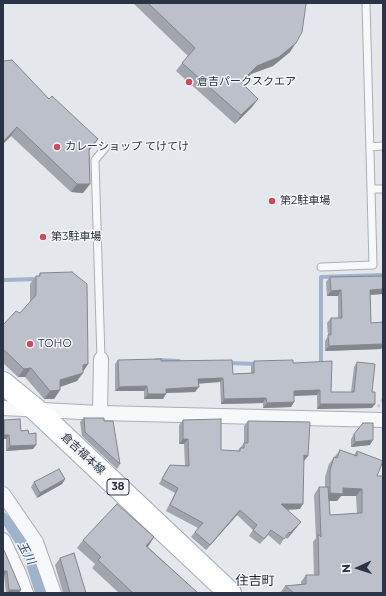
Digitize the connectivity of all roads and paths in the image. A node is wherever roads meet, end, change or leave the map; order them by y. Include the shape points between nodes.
1 (366, 3) edge
2 (383, 146) edge
3 (106, 147) dead end
4 (370, 147) junction
5 (371, 189) junction
6 (383, 189) edge
7 (321, 267) dead end
8 (100, 359) joint
9 (3, 383) edge
10 (3, 408) edge
11 (35, 409) junction
12 (100, 413) junction
13 (383, 420) edge
14 (3, 494) edge
15 (3, 540) edge
16 (26, 593) edge
17 (54, 593) edge
18 (230, 593) edge

1 - 4 lane
2 - 4 lane
3 - 8 lane via 95,160
4 - 5 lane
5 - 6 lane
5 - 7 lane via 373,265
8 - 12 street
9 - 11 main road, 倉吉福本線 / 38
10 - 11 street
11 - 12 street
11 - 18 main road, 倉吉福本線 / 38
12 - 13 street
14 - 17 street via 36,542
15 - 16 street via 20,574

